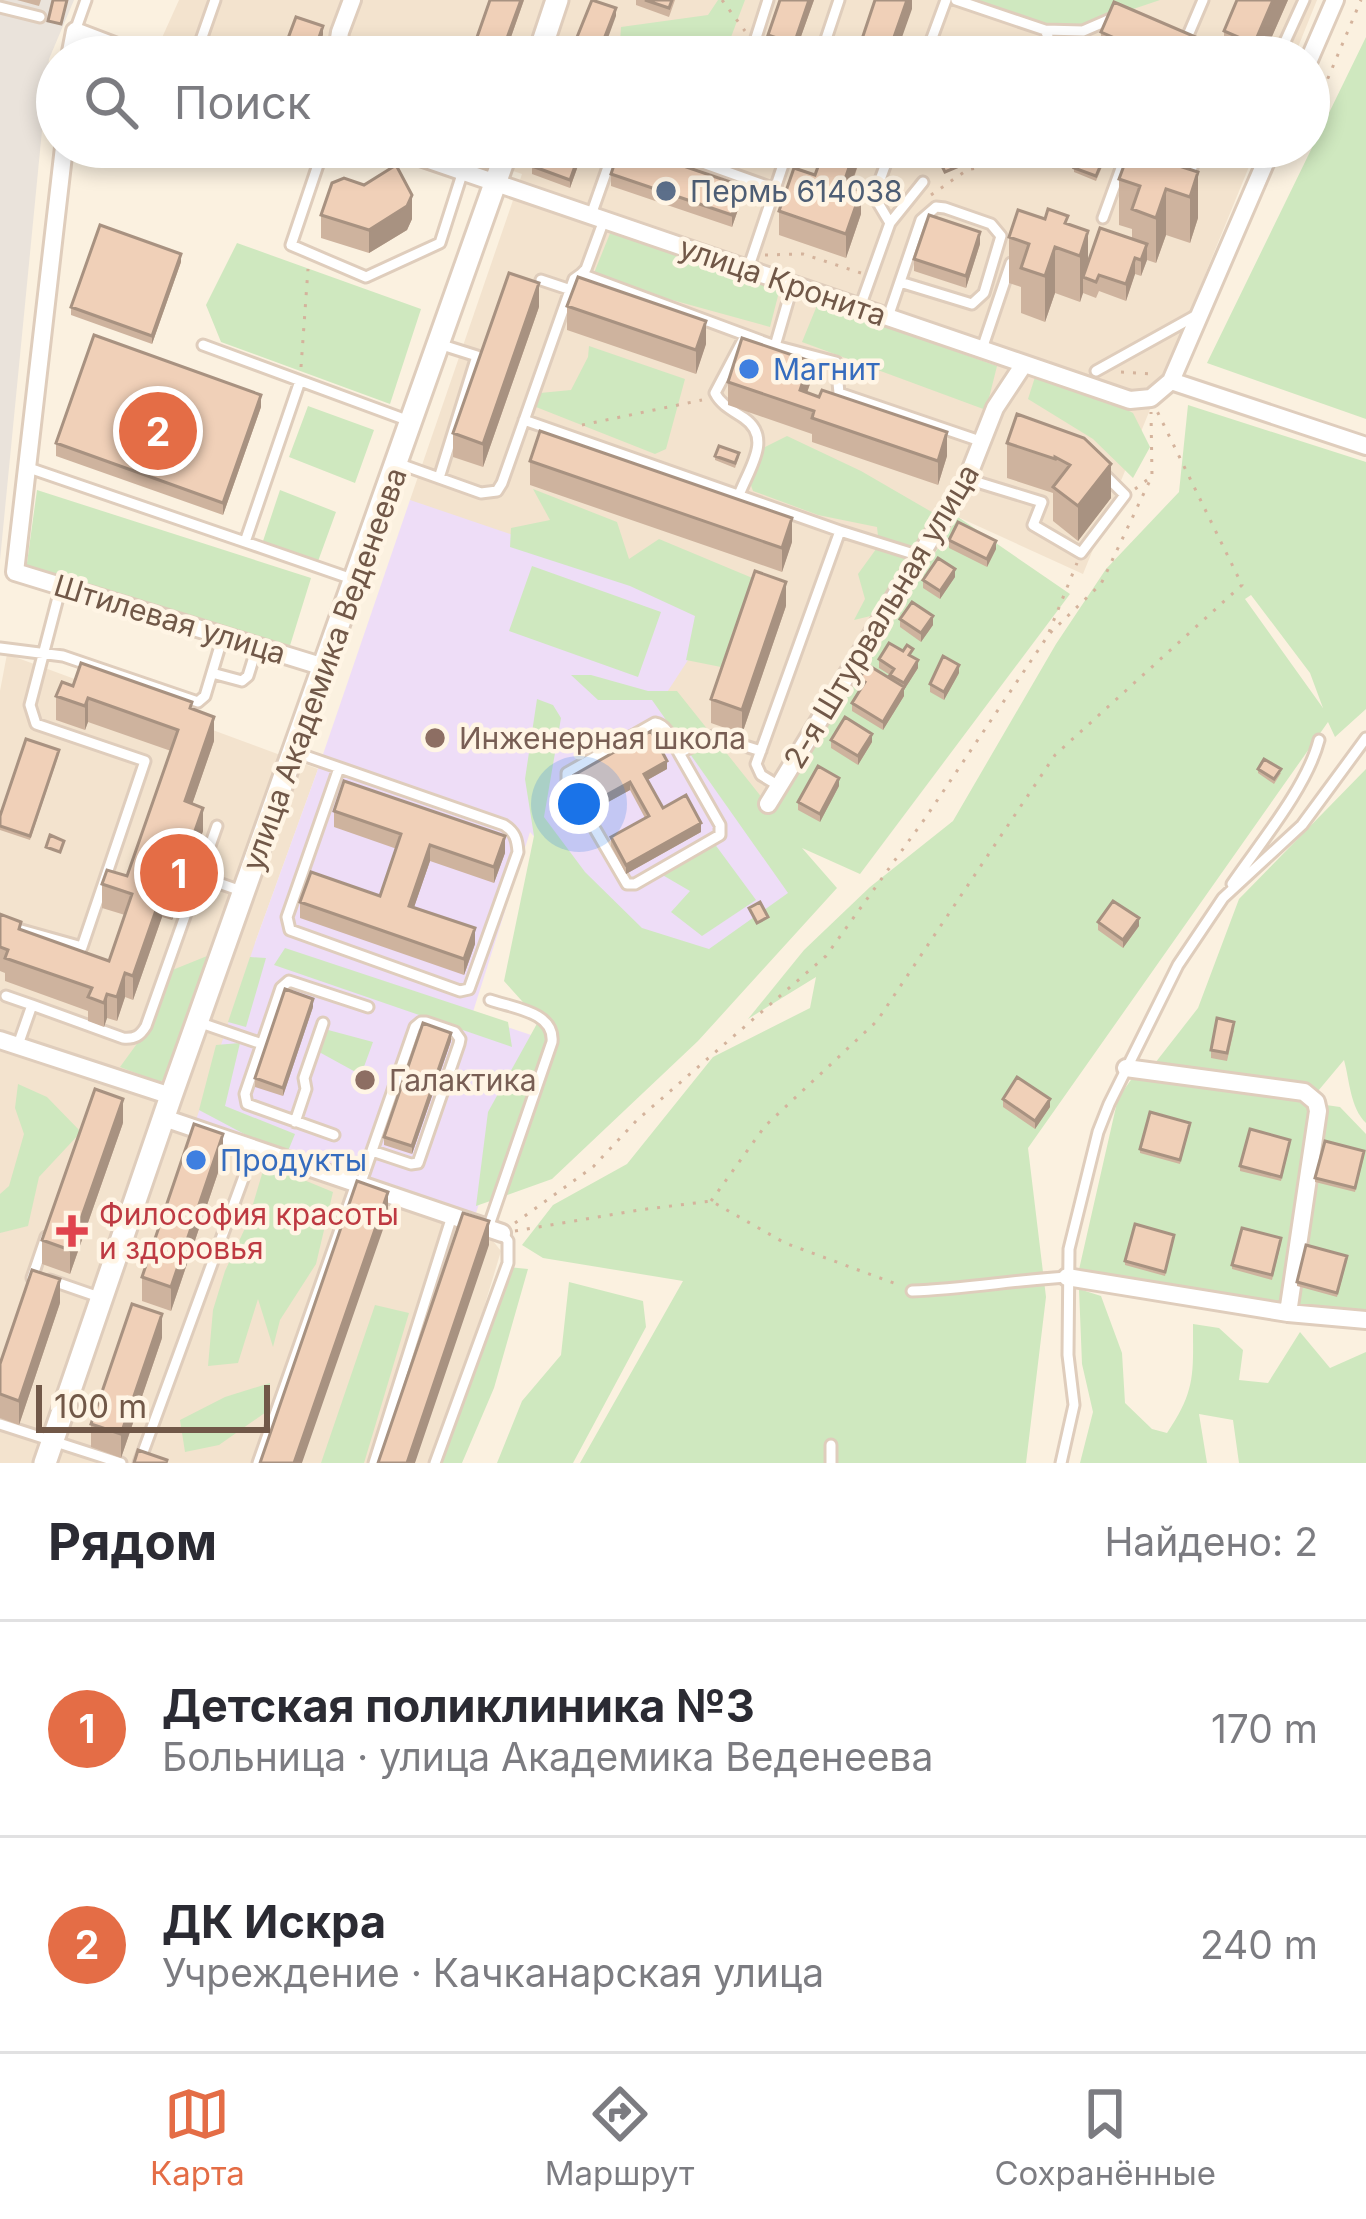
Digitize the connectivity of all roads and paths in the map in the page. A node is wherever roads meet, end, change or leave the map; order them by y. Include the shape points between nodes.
1 (86, 0) edge
2 (214, 0) edge
3 (352, 0) edge
4 (556, 0) edge
5 (722, 0) edge
6 (769, 0) edge
7 (839, 0) edge
8 (946, 0) edge
9 (956, 0) edge
10 (1203, 0) edge
11 (1304, 0) edge
12 (1335, 0) edge
13 (1361, 0) edge
14 (974, 3) edge
15 (0, 7) edge
16 (40, 16) dead end
17 (1130, 16) edge
18 (1045, 30) junction
19 (75, 32) junction
20 (1168, 32) edge
21 (74, 36) edge
22 (86, 36) edge
23 (202, 36) edge
24 (339, 36) edge
25 (545, 36) edge
26 (749, 36) edge
27 (756, 36) edge
28 (827, 36) edge
29 (933, 36) edge
30 (1048, 36) edge
31 (1177, 36) edge
32 (1188, 36) edge
33 (1288, 36) edge
34 (1319, 36) edge
35 (1330, 73) edge
36 (62, 168) edge
37 (317, 168) edge
38 (454, 168) edge
39 (501, 168) edge
40 (610, 168) edge
41 (716, 168) edge
42 (782, 168) edge
43 (884, 168) edge
44 (976, 168) edge
45 (1121, 168) edge
46 (1192, 168) edge
47 (1263, 168) edge
48 (463, 171) junction
49 (922, 182) dead end
50 (496, 183) junction
51 (775, 189) junction
52 (1184, 190) edge
53 (928, 196) dead end
54 (598, 217) junction
55 (1103, 218) dead end
56 (890, 223) junction
57 (309, 253) junction
58 (1014, 255) edge
59 (750, 262) junction
60 (581, 274) junction
61 (870, 276) junction
62 (541, 280) edge
63 (900, 282) junction
64 (793, 284) junction
65 (571, 290) junction
66 (860, 307) junction
67 (1200, 313) junction
68 (888, 317) junction
69 (746, 335) junction
70 (439, 344) junction
71 (203, 345) dead end
72 (775, 346) junction
73 (982, 349) junction
74 (1024, 364) junction
75 (1096, 371) joint
76 (1173, 375) junction
77 (300, 381) junction
78 (716, 397) junction
79 (1151, 398) junction
80 (995, 408) junction
81 (1016, 418) edge
82 (524, 420) junction
83 (412, 422) junction
84 (554, 431) junction
85 (983, 442) junction
86 (1366, 446) edge
87 (397, 463) junction
88 (1094, 464) edge
89 (27, 468) junction
90 (1153, 476) junction
91 (439, 478) junction
92 (967, 479) junction
93 (739, 495) junction
94 (1125, 495) junction
95 (840, 530) junction
96 (245, 542) junction
97 (1081, 553) junction
98 (921, 556) junction
99 (355, 580) junction
100 (61, 586) junction
101 (1049, 634) junction
102 (223, 636) junction
103 (257, 646) junction
104 (0, 648) edge
105 (44, 653) junction
106 (324, 667) junction
107 (212, 673) junction
108 (1366, 738) edge
109 (1319, 740) dead end
110 (761, 751) junction
111 (294, 752) junction
112 (680, 753) junction
113 (339, 768) junction
114 (779, 786) junction
115 (768, 804) dead end
116 (217, 826) dead end
117 (199, 876) junction
118 (244, 892) junction
119 (1223, 898) junction
120 (0, 923) edge
121 (6, 996) dead end
122 (490, 1000) dead end
123 (32, 1006) junction
124 (368, 1007) dead end
125 (198, 1022) junction
126 (323, 1023) dead end
127 (9, 1042) edge
128 (262, 1044) junction
129 (1126, 1068) junction
130 (104, 1073) junction
131 (96, 1096) edge
132 (171, 1096) junction
133 (164, 1118) junction
134 (295, 1122) junction
135 (334, 1136) dead end
136 (254, 1149) junction
137 (372, 1151) junction
138 (358, 1184) junction
139 (711, 1201) junction
140 (452, 1216) junction
141 (49, 1229) edge
142 (495, 1231) junction
143 (33, 1274) junction
144 (1067, 1277) junction
145 (913, 1291) joint
146 (27, 1293) edge
147 (102, 1298) junction
148 (1288, 1313) junction
149 (1366, 1320) edge
150 (0, 1424) edge
151 (832, 1445) dead end
152 (49, 1452) edge
153 (121, 1463) edge
154 (140, 1463) edge
155 (258, 1463) edge
156 (374, 1463) edge
157 (435, 1463) edge
158 (831, 1463) edge
159 (1060, 1463) edge

1 - 19 lane
2 - 23 lane
3 - 24 street
4 - 25 street
5 - 26 path
6 - 27 lane
7 - 28 lane
8 - 29 lane
9 - 14 lane
10 - 32 lane
11 - 33 lane
12 - 34 street
13 - 35 path
14 - 18 lane
15 - 16 lane
17 - 18 lane via 1083,31
18 - 30 lane
19 - 21 street
19 - 22 street
20 - 31 lane
36 - 89 street
37 - 57 lane via 291,245
38 - 48 street, улица Кронита
39 - 50 street, улица Академика Веденеева
40 - 54 lane
41 - 51 lane
42 - 51 lane
43 - 56 lane via 874,196
44 - 53 path
45 - 55 lane
46 - 52 lane
47 - 67 street
48 - 50 street, улица Кронита
48 - 57 lane via 440,243 366,277
49 - 56 lane
50 - 54 street, улица Кронита
50 - 70 street, улица Академика Веденеева
51 - 59 lane
54 - 59 street, улица Кронита
54 - 60 lane
56 - 61 lane
57 - 77 path
58 - 73 lane
59 - 61 path via 802,254
59 - 64 street, улица Кронита
60 - 65 lane
60 - 69 lane
61 - 66 lane
62 - 65 lane
63 - 63 lane via 921,220 936,207 991,224 1001,236 984,293 972,304
63 - 68 lane
64 - 66 street, улица Кронита
64 - 72 lane
65 - 82 lane
66 - 68 street, улица Кронита
67 - 75 lane
67 - 76 street
68 - 73 street, улица Кронита
69 - 72 lane
69 - 78 lane
70 - 83 street, улица Академика Веденеева
70 - 91 lane via 477,356
71 - 77 lane
72 - 85 lane via 836,362 838,394
73 - 74 street, улица Кронита
74 - 79 street, улица Кронита via 1130,400
74 - 80 street, 2-я Штурвальная улица
75 - 76 path
76 - 79 street
76 - 86 street
77 - 83 lane
77 - 96 lane
78 - 84 path
78 - 93 lane via 750,422 760,441
79 - 90 path
79 - 139 path via 1242,585 1055,755 877,1021 765,1126
80 - 81 lane
80 - 85 street, 2-я Штурвальная улица
82 - 84 lane
82 - 91 lane via 496,490 481,493
83 - 87 street, улица Академика Веденеева
84 - 93 lane
85 - 92 street, 2-я Штурвальная улица
87 - 91 lane
87 - 99 street, улица Академика Веденеева
88 - 94 lane
89 - 96 lane
89 - 100 street, Штилевая улица via 15,572
90 - 94 path
90 - 101 path via 1101,584
92 - 97 lane via 1042,502 1033,525
92 - 98 street, 2-я Штурвальная улица
93 - 95 lane
94 - 97 lane
95 - 98 lane
95 - 110 lane
96 - 99 lane
97 - 101 path
98 - 114 street, 2-я Штурвальная улица
99 - 106 street, улица Академика Веденеева
100 - 102 street, Штилевая улица
100 - 105 lane
101 - 142 path via 826,956 593,1167
102 - 103 street, Штилевая улица
102 - 107 lane
103 - 106 street, Штилевая улица
103 - 107 lane via 242,681
104 - 105 lane
105 - 107 lane via 198,702
105 - 120 lane via 30,705 36,724 145,761 82,946
106 - 111 street, улица Академика Веденеева
108 - 119 lane via 1302,825
109 - 119 lane
110 - 112 lane via 713,736
110 - 114 lane via 758,771
111 - 113 lane
111 - 118 street, улица Академика Веденеева
112 - 112 lane via 655,723 567,772 627,884 720,835
113 - 113 lane via 512,830 518,852 469,989 290,930 287,917
114 - 115 street, 2-я Штурвальная улица
116 - 117 lane
117 - 118 lane
117 - 123 lane via 140,1035 123,1038
118 - 125 street, улица Академика Веденеева
119 - 129 lane
121 - 123 lane
122 - 142 lane via 541,1018 553,1031
123 - 127 lane
124 - 128 lane via 289,981
125 - 128 lane
125 - 132 street, улица Академика Веденеева
126 - 134 lane
127 - 130 street
128 - 134 lane via 244,1099
129 - 144 lane via 1098,1132
129 - 148 street via 1304,1093 1316,1102
130 - 131 lane
130 - 132 street
132 - 133 street, улица Академика Веденеева
133 - 136 street
133 - 147 street, улица Академика Веденеева
134 - 135 lane
136 - 138 street
136 - 154 lane
137 - 137 lane via 417,1024 454,1032 459,1044 418,1163
137 - 138 lane
138 - 140 street
138 - 155 lane
139 - 142 path
139 - 145 path via 785,1244
140 - 142 street
140 - 156 lane
141 - 143 lane
142 - 157 lane via 508,1241 508,1263
143 - 146 lane
143 - 147 lane
144 - 145 lane
144 - 148 street
144 - 159 lane via 1074,1405
147 - 152 street, улица Академика Веденеева
148 - 149 street
150 - 152 lane
151 - 158 lane
152 - 153 lane

